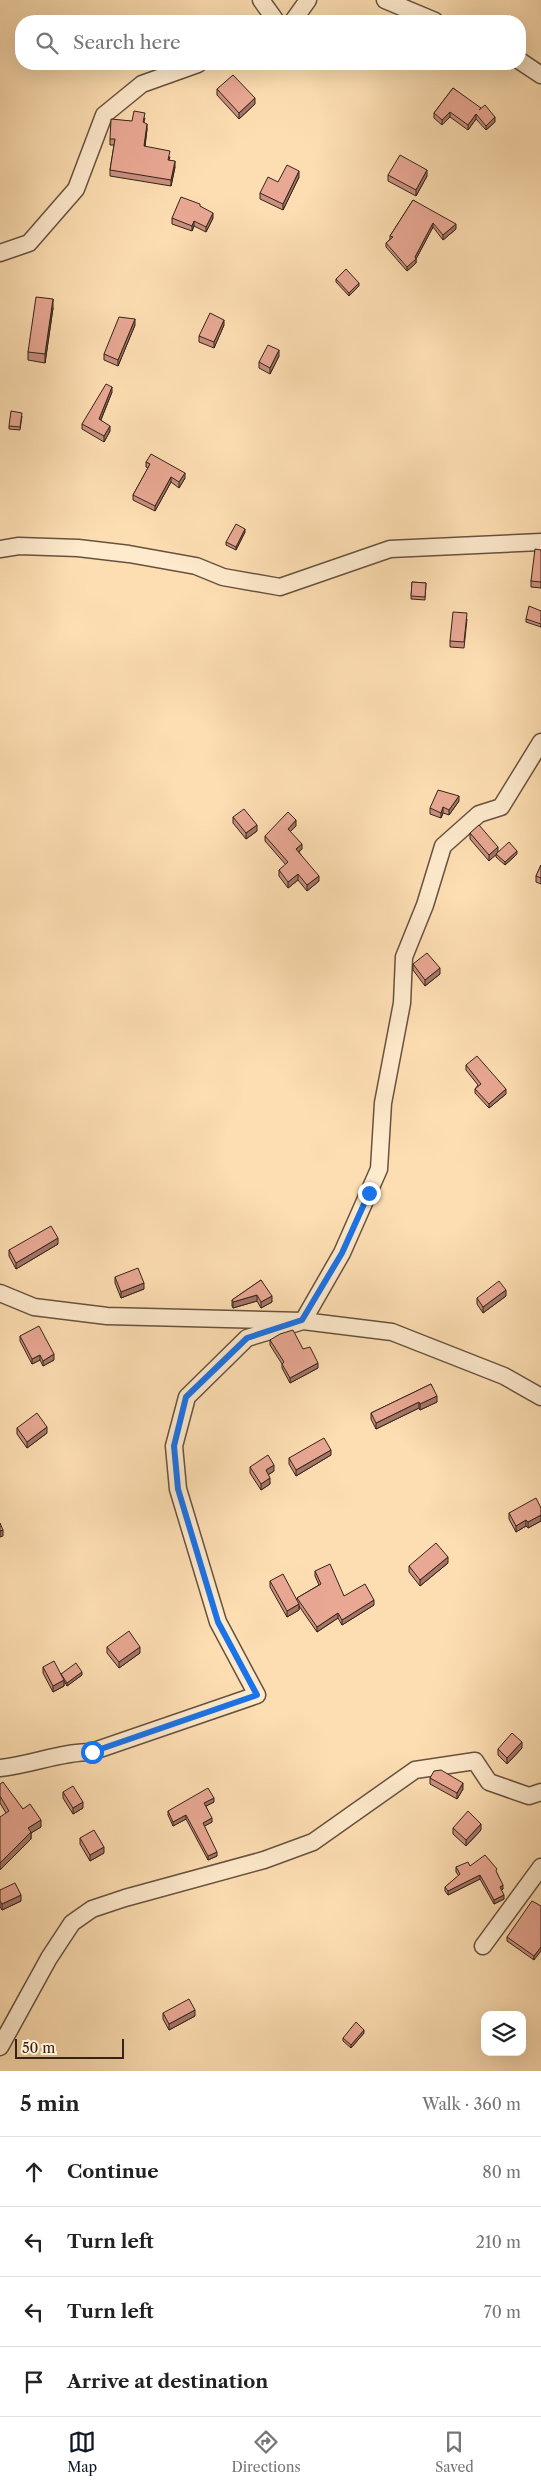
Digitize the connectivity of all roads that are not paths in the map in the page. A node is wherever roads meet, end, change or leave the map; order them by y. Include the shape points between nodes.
1 (261, 0) edge
2 (308, 0) edge
3 (385, 0) edge
4 (272, 15) edge
5 (297, 15) edge
6 (421, 15) edge
7 (526, 65) edge
8 (181, 70) edge
9 (541, 75) edge
10 (0, 253) edge
11 (541, 542) edge
12 (0, 549) edge
13 (541, 742) edge
14 (0, 1293) edge
15 (302, 1320) junction
16 (541, 1397) edge
17 (0, 1768) edge
18 (541, 1792) edge
19 (541, 1868) edge
20 (483, 1946) dead end
21 (0, 2047) edge

1 - 4 street
2 - 5 street
3 - 6 street
7 - 9 street
8 - 10 street via 142,84 104,115 76,189 29,243
11 - 12 street via 390,549 280,587 223,577 196,566 129,554 78,548 19,546
13 - 15 street via 501,807 479,814 443,846 425,905 404,957 402,1002 383,1103 379,1169 342,1253
14 - 15 street via 34,1307 107,1316
15 - 16 street via 392,1332 504,1376
15 - 17 street via 247,1338 186,1397 174,1446 178,1489 218,1622 257,1695 92,1752 69,1752 26,1766
18 - 21 street via 529,1796 489,1782 475,1761 415,1770 313,1842 264,1860 92,1909 68,1929
19 - 20 street

